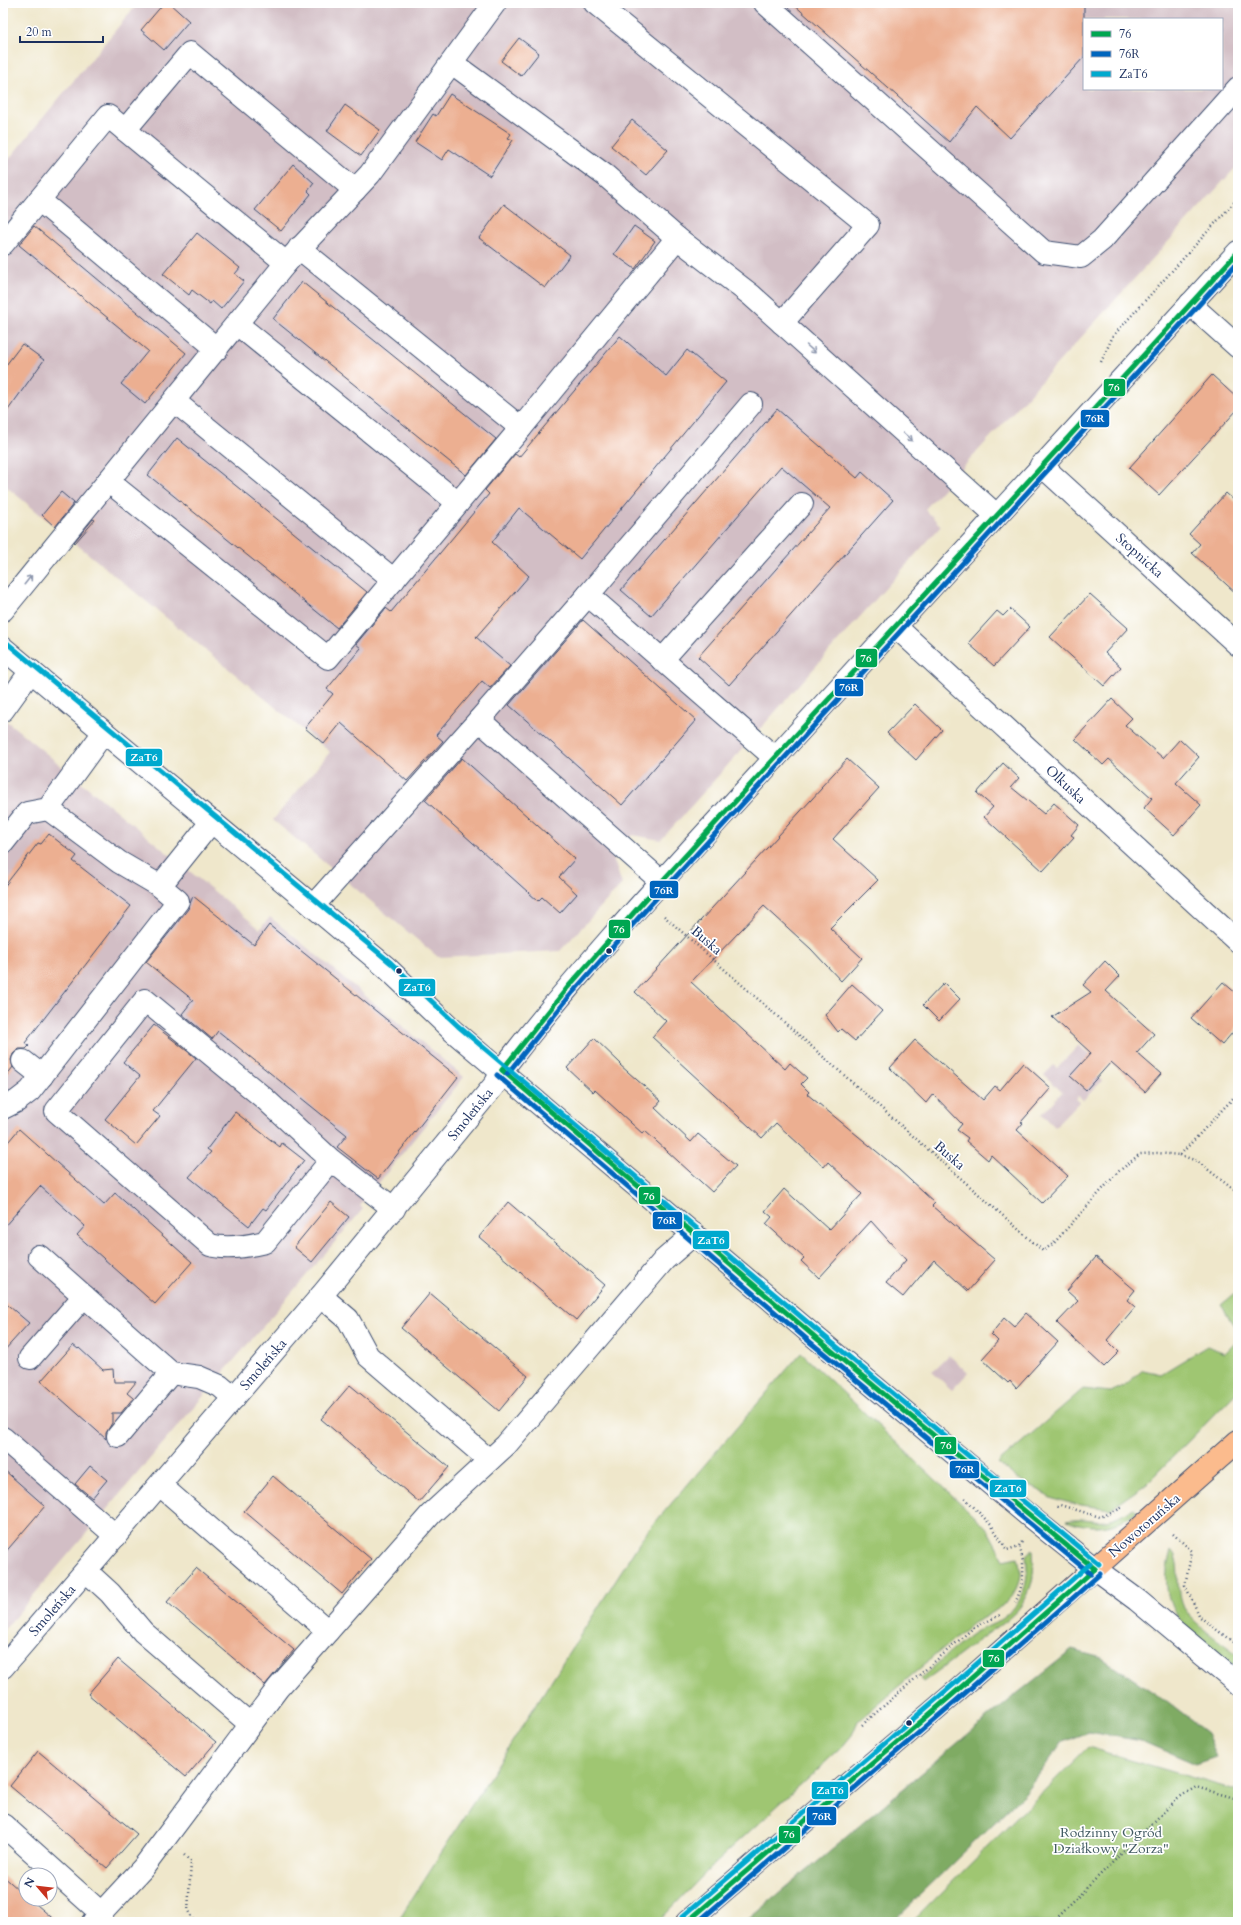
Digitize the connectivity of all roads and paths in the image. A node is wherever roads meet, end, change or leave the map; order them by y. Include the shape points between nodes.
1 (495, 3) edge
2 (595, 3) edge
3 (765, 3) edge
4 (452, 63) junction
5 (1238, 88) edge
6 (125, 130) junction
7 (355, 190) junction
8 (1238, 198) edge
9 (38, 200) junction
10 (677, 238) junction
11 (3, 244) edge
12 (1238, 252) edge
13 (293, 256) junction
14 (1190, 304) junction
15 (782, 323) junction
16 (237, 324) junction
17 (1238, 347) edge
18 (217, 348) junction
19 (1112, 389) junction
20 (174, 401) junction
21 (750, 404) dead end
22 (521, 428) junction
23 (1041, 465) junction
24 (108, 481) junction
25 (458, 503) junction
26 (802, 504) dead end
27 (996, 516) junction
28 (394, 580) junction
29 (588, 595) junction
30 (3, 610) edge
31 (895, 626) junction
32 (1238, 645) edge
33 (3, 648) edge
34 (662, 660) junction
35 (31, 671) junction
36 (3, 710) edge
37 (479, 720) junction
38 (104, 732) junction
39 (775, 758) junction
40 (48, 809) junction
41 (212, 821) junction
42 (3, 843) edge
43 (662, 882) junction
44 (160, 886) junction
45 (646, 900) junction
46 (314, 906) junction
47 (1238, 942) edge
48 (23, 1061) dead end
49 (502, 1070) junction
50 (42, 1076) junction
51 (1238, 1093) edge
52 (3, 1108) edge
53 (1180, 1155) junction
54 (332, 1160) junction
55 (1238, 1193) edge
56 (394, 1209) junction
57 (694, 1234) junction
58 (39, 1256) dead end
59 (84, 1296) junction
60 (321, 1296) junction
61 (30, 1358) dead end
62 (171, 1373) junction
63 (234, 1398) junction
64 (118, 1436) dead end
65 (3, 1438) edge
66 (1238, 1441) edge
67 (489, 1460) junction
68 (160, 1485) junction
69 (116, 1536) junction
70 (1019, 1546) dead end
71 (1095, 1569) junction
72 (86, 1570) junction
73 (1013, 1607) dead end
74 (1008, 1610) dead end
75 (328, 1631) junction
76 (3, 1667) edge
77 (1238, 1684) edge
78 (250, 1724) junction
79 (862, 1725) dead end
80 (1238, 1799) edge
81 (3, 1825) edge
82 (164, 1839) junction
83 (97, 1918) edge
84 (194, 1922) edge
85 (687, 1922) edge
86 (1052, 1922) edge

1 - 4 street
2 - 15 street via 868,225
3 - 5 street via 1044,252 1081,257 1102,240
4 - 7 street via 370,174
4 - 10 street via 606,176
6 - 7 street via 190,53
6 - 9 street via 108,116
6 - 13 street
7 - 13 street
8 - 19 path via 1113,336 1096,374
9 - 11 street
9 - 18 street
10 - 15 street
10 - 22 street
12 - 14 street, Smoleńska
13 - 16 street
13 - 22 street
14 - 17 street
14 - 19 street, Smoleńska
15 -> 27 street
16 - 18 street
16 - 25 street
18 - 20 street
19 - 23 street, Smoleńska
20 - 24 street
20 - 28 street
21 - 29 street
22 - 25 street
23 - 27 street, Smoleńska
23 - 32 street, Stopnicka
24 - 28 street via 328,658
30 -> 24 street
25 - 28 street
26 - 34 street
27 - 31 street, Smoleńska
29 - 34 street
29 - 37 street
31 - 39 street, Smoleńska
31 - 47 street, Olkuska
33 - 35 street
34 - 39 street
35 - 36 street
35 - 38 street
37 - 43 street
37 - 46 street
38 - 40 street
38 - 41 street
39 - 43 street, Smoleńska
40 - 42 street via 28,813
40 - 44 street via 119,862
41 - 44 street
41 - 46 street
43 - 45 street, Smoleńska
44 - 50 street via 178,901
45 - 49 street, Smoleńska via 568,987
45 - 53 path, Buska via 1043,1251 1054,1243 1118,1172 1140,1154
46 - 49 street via 387,968 453,1031
48 - 50 street
49 - 56 street, Smoleńska via 496,1083
49 - 57 street
50 - 52 street via 17,1102
51 - 53 path
53 - 55 path via 1197,1161
54 - 54 street via 265,1099 146,1000 56,1111 210,1245 216,1247 228,1248 265,1242
54 - 56 street
56 - 60 street, Smoleńska
57 - 67 street via 664,1260 506,1445
57 - 71 street
58 - 59 street
59 - 61 street
59 - 62 street
60 - 63 street, Smoleńska
60 - 67 street via 348,1319 368,1356
62 - 63 street via 199,1377 220,1386
62 - 64 street
63 - 68 street, Smoleńska
65 - 69 street
66 - 71 main road, Nowotoruńska
67 - 75 street via 431,1514
68 - 69 street, Smoleńska
68 - 75 street
69 - 72 street, Smoleńska
70 - 73 path via 1024,1569
71 - 77 street via 1138,1600
71 - 85 main road, Nowotoruńska
72 - 76 street, Smoleńska
72 - 78 street via 110,1593 143,1632
74 - 79 path via 972,1629
75 - 78 street
78 - 82 street
80 - 86 path via 1196,1787 1178,1798
81 - 83 street
82 - 83 street via 143,1868
82 - 84 path via 191,1862 188,1911

